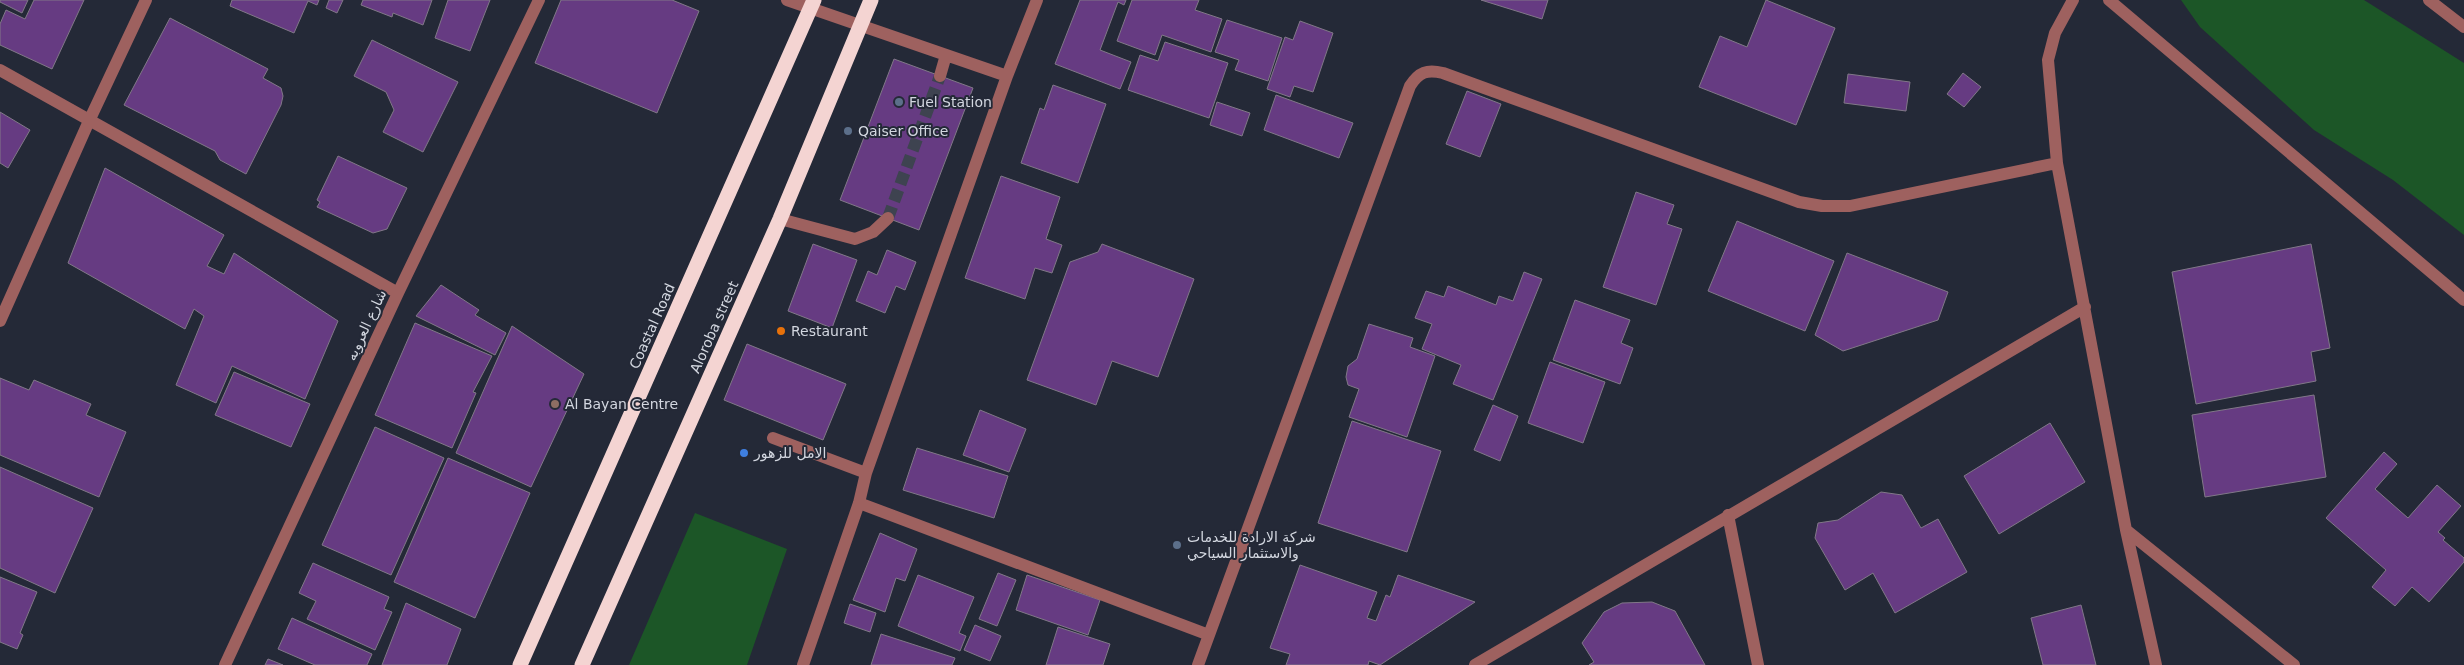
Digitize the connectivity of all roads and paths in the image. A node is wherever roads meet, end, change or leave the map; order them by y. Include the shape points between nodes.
1 (146, 0) edge
2 (539, 0) edge
3 (787, 0) edge
4 (871, 0) edge
5 (1037, 0) edge
6 (2073, 0) edge
7 (2110, 0) edge
8 (2429, 0) edge
9 (812, 5) edge
10 (859, 26) junction
11 (2464, 27) edge
12 (946, 56) junction
13 (0, 70) edge
14 (940, 76) tunnel mouth
15 (1007, 76) junction
16 (89, 121) junction
17 (2057, 163) junction
18 (888, 218) tunnel mouth
19 (780, 219) junction
20 (398, 293) junction
21 (2464, 300) edge
22 (2085, 307) junction
23 (0, 320) edge
24 (773, 438) dead end
25 (866, 472) junction
26 (859, 503) junction
27 (1728, 515) junction
28 (2126, 530) junction
29 (1209, 635) junction
30 (225, 665) edge
31 (520, 665) edge
32 (582, 665) edge
33 (803, 665) edge
34 (1198, 665) edge
35 (1475, 665) edge
36 (1758, 665) edge
37 (2156, 665) edge
38 (2294, 665) edge

1 - 16 street
2 - 20 street, شارع العروبه
3 - 9 street
4 - 10 highway, Aloroba street
5 - 15 street
6 - 17 street via 2054,33 2048,60
7 - 21 street
8 - 11 street
9 - 10 street
9 - 31 highway, Coastal Road
10 - 12 street
10 - 19 highway, Aloroba street
12 - 14 street
12 - 15 street
13 - 16 street
15 - 25 street
16 - 20 street
16 - 23 street
17 - 22 street
17 - 29 street via 1850,206 1822,206 1799,202 1443,74 1424,72 1410,86
18 - 19 street via 873,232 855,239
19 - 32 highway, Aloroba street
20 - 30 street, شارع العروبه
22 - 27 street
22 - 28 street
24 - 25 street
25 - 26 street
26 - 29 street
26 - 33 street
27 - 35 street
27 - 36 street
28 - 37 street
28 - 38 street
29 - 34 street

